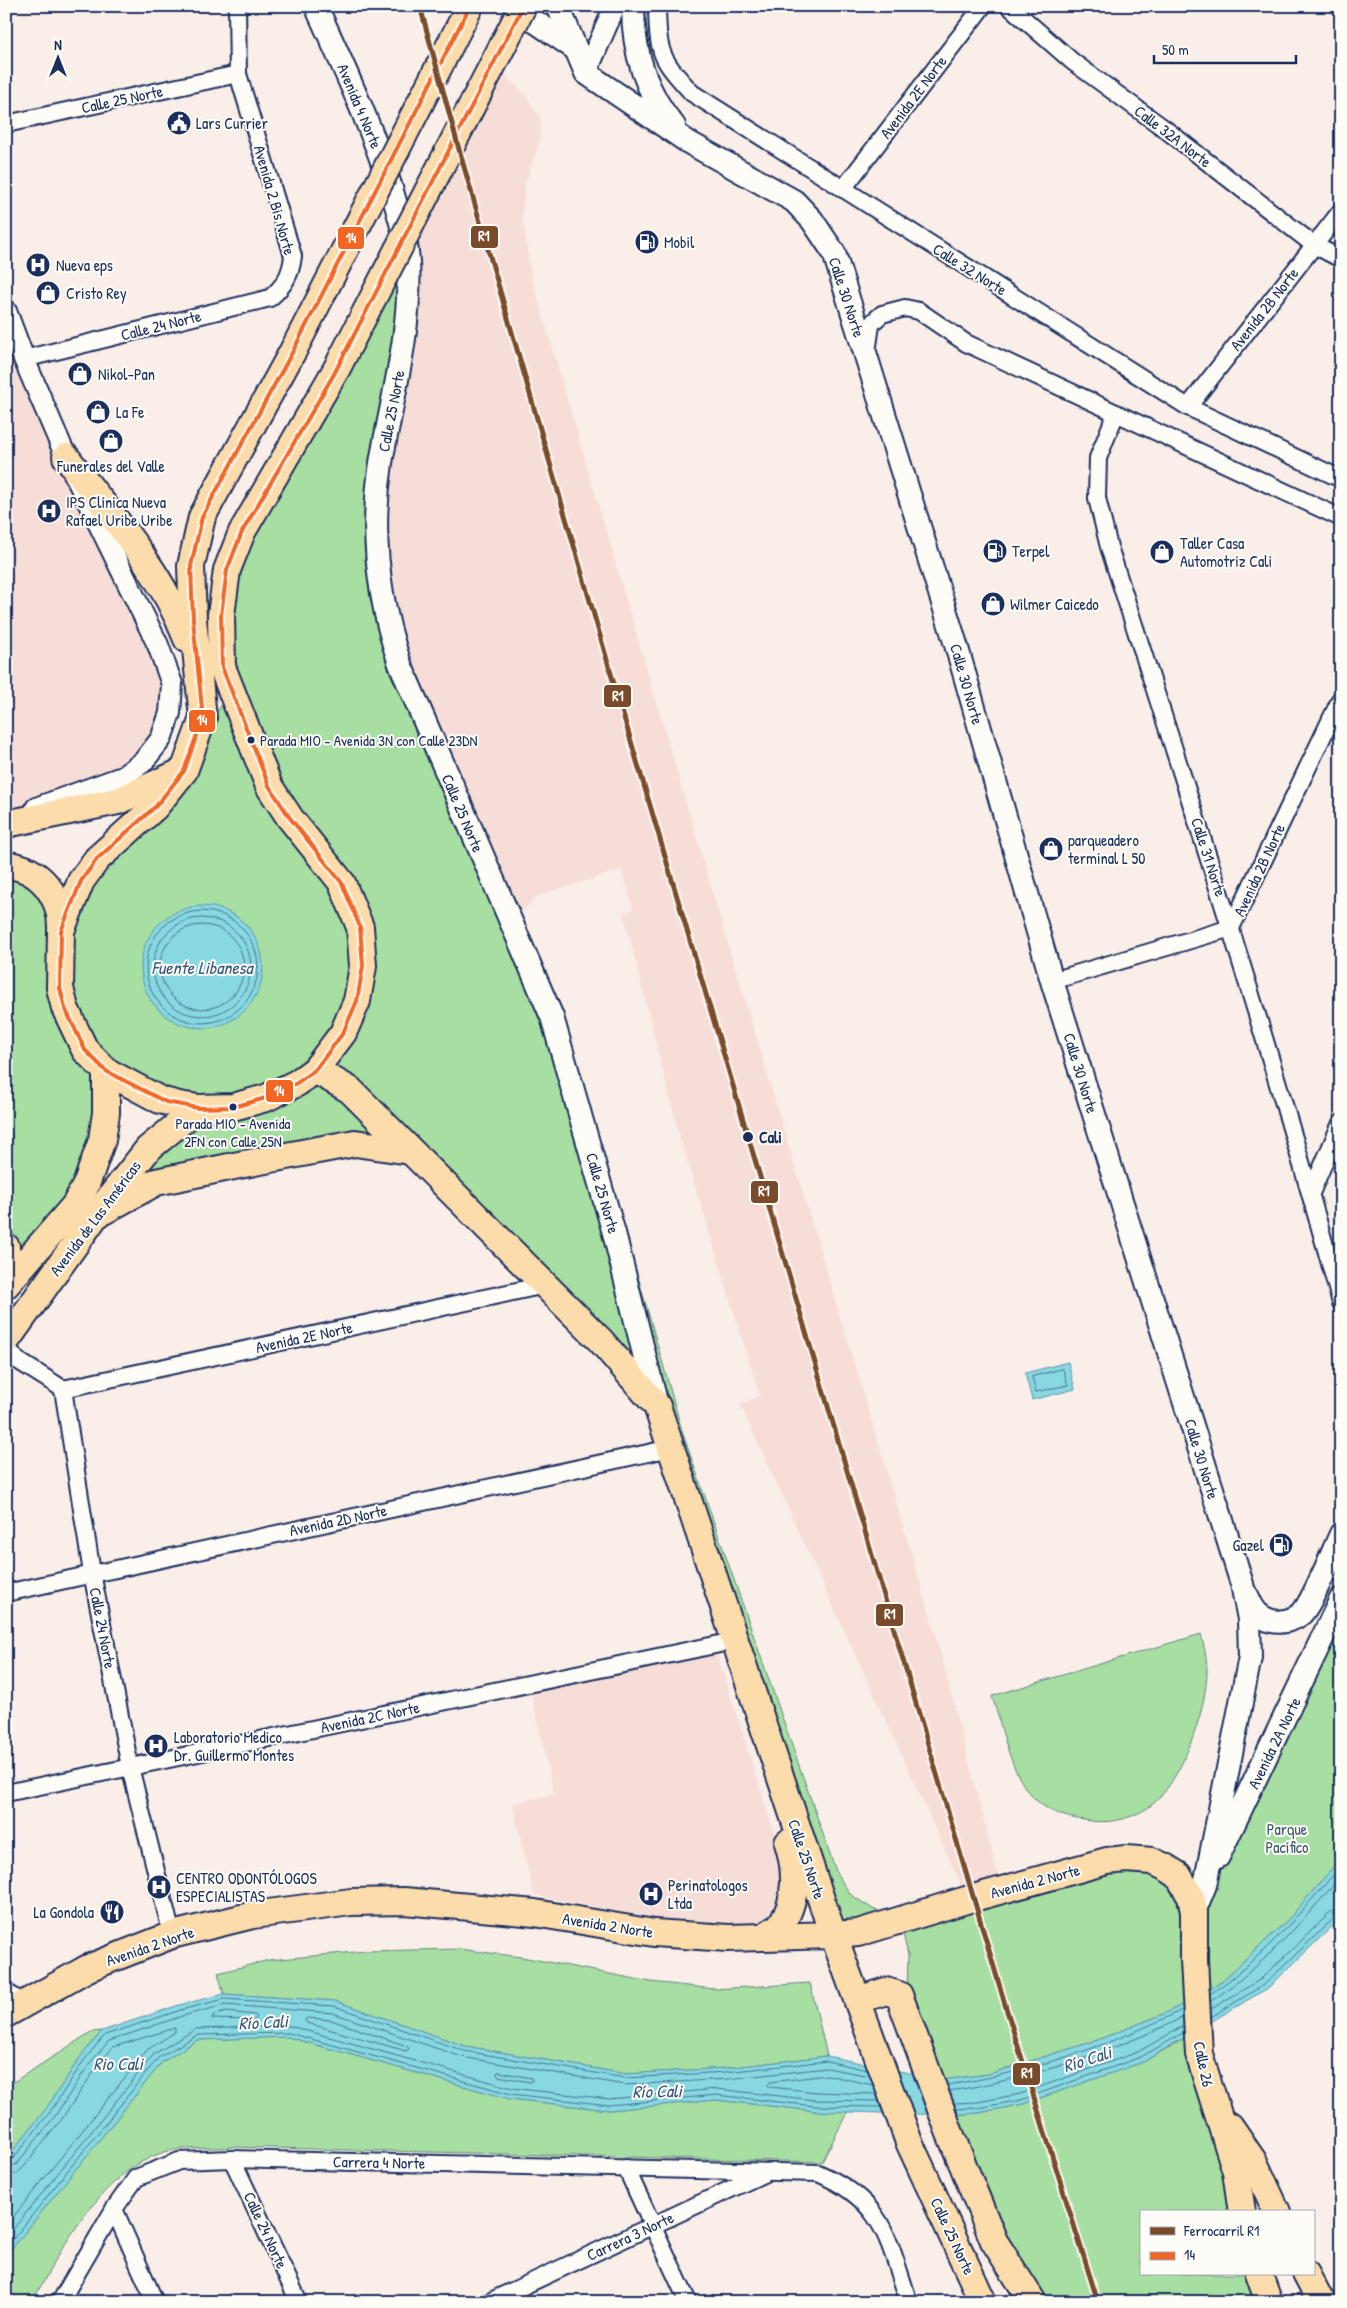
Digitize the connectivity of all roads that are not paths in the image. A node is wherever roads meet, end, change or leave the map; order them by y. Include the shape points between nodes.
1 (237, 6) edge
2 (316, 6) edge
3 (470, 6) edge
4 (523, 6) edge
5 (528, 6) edge
6 (558, 6) edge
7 (615, 6) edge
8 (633, 6) edge
9 (657, 6) edge
10 (982, 6) edge
11 (1009, 6) edge
12 (574, 48) junction
13 (586, 73) junction
14 (238, 74) junction
15 (6, 124) edge
16 (688, 142) junction
17 (844, 189) junction
18 (397, 208) joint
19 (1341, 211) edge
20 (1314, 245) junction
21 (1341, 259) edge
22 (289, 277) joint
23 (6, 311) edge
24 (867, 357) junction
25 (24, 359) junction
26 (1188, 407) junction
27 (1116, 413) junction
28 (66, 457) junction
29 (1341, 479) edge
30 (1341, 518) edge
31 (200, 673) junction
32 (1341, 698) edge
33 (184, 771) junction
34 (6, 819) edge
35 (6, 824) edge
36 (6, 864) edge
37 (1231, 928) junction
38 (61, 930) junction
39 (1052, 981) junction
40 (315, 1070) junction
41 (106, 1071) junction
42 (198, 1108) junction
43 (1341, 1123) edge
44 (410, 1151) junction
45 (1311, 1193) junction
46 (96, 1215) junction
47 (6, 1247) edge
48 (6, 1267) edge
49 (6, 1285) edge
50 (545, 1285) junction
51 (1341, 1303) edge
52 (6, 1341) edge
53 (6, 1346) edge
54 (63, 1389) junction
55 (657, 1406) junction
56 (671, 1448) junction
57 (1341, 1534) edge
58 (92, 1573) junction
59 (1242, 1584) junction
60 (6, 1593) edge
61 (1341, 1599) edge
62 (734, 1641) junction
63 (130, 1767) junction
64 (6, 1793) edge
65 (786, 1798) junction
66 (1205, 1885) junction
67 (1194, 1912) junction
68 (172, 1935) junction
69 (834, 1935) junction
70 (765, 1936) junction
71 (12, 2003) edge
72 (860, 2005) junction
73 (1213, 2101) junction
74 (232, 2158) junction
75 (626, 2168) junction
76 (770, 2171) junction
77 (114, 2209) junction
78 (1242, 2210) edge
79 (1276, 2210) edge
80 (653, 2226) junction
81 (1307, 2276) edge
82 (60, 2302) edge
83 (155, 2302) edge
84 (299, 2302) edge
85 (489, 2302) edge
86 (688, 2302) edge
87 (909, 2302) edge
88 (983, 2302) edge
89 (1033, 2302) edge
90 (1323, 2302) edge

1 - 14 street, Avenida 2 Bis Norte
2 - 18 main road, Avenida 4 Norte via 376,140
3 - 31 main road, bridge via 294,349 202,517 191,566 193,620
4 - 40 main road, bridge via 337,368 242,532 227,570 221,615 222,667 269,786 342,883 360,927 363,966 357,1001 343,1033
5 - 12 main road via 532,20
6 - 12 main road
7 - 13 street
8 - 16 main road via 633,28 641,70 660,109
9 - 17 street, Calle 32 Norte via 658,42 662,56 692,93
10 - 17 street, Avenida 2E Norte
11 - 20 street, Calle 32A Norte via 1073,62
12 - 13 main road
13 - 16 main road
14 - 15 street, Calle 25 Norte
14 - 22 street, Avenida 2 Bis Norte via 293,256
16 - 24 main road, Calle 30 Norte via 794,201 812,220 834,253
17 - 26 street, Calle 32 Norte
18 - 55 main road, Calle 25 Norte via 408,261 408,292 401,360 375,513 378,566 387,625 404,673 552,1018 614,1233
19 - 20 street, Avenida 2B Norte
20 - 21 street, Calle 32A Norte
20 - 26 street, Avenida 2B Norte
22 - 25 street, Calle 24 Norte via 270,298
23 - 25 street
24 - 27 street via 874,321 882,314 905,308 919,311 966,343
24 - 39 main road, Calle 30 Norte via 957,648
25 - 28 street
26 - 29 street, Calle 32 Norte
27 - 30 street
27 - 37 street, Calle 31 Norte via 1098,458 1097,498 1112,555
28 - 31 main road via 148,561 177,613
28 - 34 street via 158,645 172,684 170,713 161,739 143,762 122,777
31 - 33 main road via 202,718
32 - 37 street, Avenida 2B Norte
33 - 35 main road via 118,801
33 - 38 main road via 156,806 97,859 82,881
36 - 38 main road via 30,871 46,884 60,910
37 - 39 street, Avenida 2B Norte
37 - 45 street, Calle 31 Norte
38 - 41 main road via 60,988 65,1008 85,1050
39 - 59 main road, Calle 30 Norte
40 - 42 main road via 266,1098 233,1107
40 - 44 main road, Calle 25 Norte via 350,1090
41 - 42 main road via 160,1100
41 - 49 main road, Avenida de Las Américas via 102,1140 86,1185 75,1205
42 - 46 main road, Avenida de Las Américas via 148,1149
43 - 45 street
44 - 46 main road via 355,1143 239,1165 156,1182
44 - 50 main road, Calle 25 Norte
45 - 51 street, Calle 31 Norte
46 - 52 main road, Avenida de Las Américas
47 - 48 main road
50 - 54 street, Avenida 2E Norte
50 - 55 main road, Calle 25 Norte
53 - 54 street via 17,1360
54 - 58 street, Calle 24 Norte
55 - 56 main road, Calle 25 Norte
56 - 58 street, Avenida 2D Norte
56 - 62 main road, Calle 25 Norte
57 - 59 main road via 1307,1608 1296,1618 1274,1622 1263,1618 1255,1612
58 - 60 street, Avenida 2D Norte
58 - 63 street, Calle 24 Norte
59 - 66 main road, Calle 30 Norte via 1249,1619 1250,1657
61 - 66 main road, Avenida 2A Norte
62 - 63 street, Avenida 2C Norte
62 - 65 main road, Calle 25 Norte
63 - 64 street, Avenida 2C Norte
63 - 68 street, Calle 24 Norte
65 - 69 main road, Calle 25 Norte
65 - 70 main road via 785,1834 793,1857 792,1893 780,1925
66 - 67 main road, Calle 30 Norte
67 - 69 main road, Avenida 2 Norte via 1187,1889 1178,1875 1152,1861 1126,1859 1107,1861 1002,1890 858,1934
67 - 73 main road, Calle 26 via 1199,2054
68 - 70 main road, Avenida 2 Norte via 253,1915 350,1902 404,1901 535,1913 654,1933 728,1938
68 - 71 main road, Avenida 2 Norte
69 - 70 main road, Avenida 2 Norte
69 - 72 main road, Calle 25 Norte
72 - 88 main road, Calle 25 Norte via 909,2142
72 - 89 main road via 886,1991 899,1995 994,2241
73 - 78 main road, Calle 26 via 1236,2170
73 - 79 main road via 1254,2162
74 - 75 street, Carrera 4 Norte
74 - 77 street, Carrera 4 Norte via 179,2161 136,2178
74 - 84 street, Calle 24 Norte
75 - 76 street, Carrera 4 Norte
75 - 80 street
76 - 80 street, Carrera 3 Norte
76 - 87 street via 818,2173 856,2193 876,2214
77 - 82 street, Carrera 4 Norte
77 - 83 street
80 - 85 street, Carrera 3 Norte
80 - 86 street
81 - 90 main road

